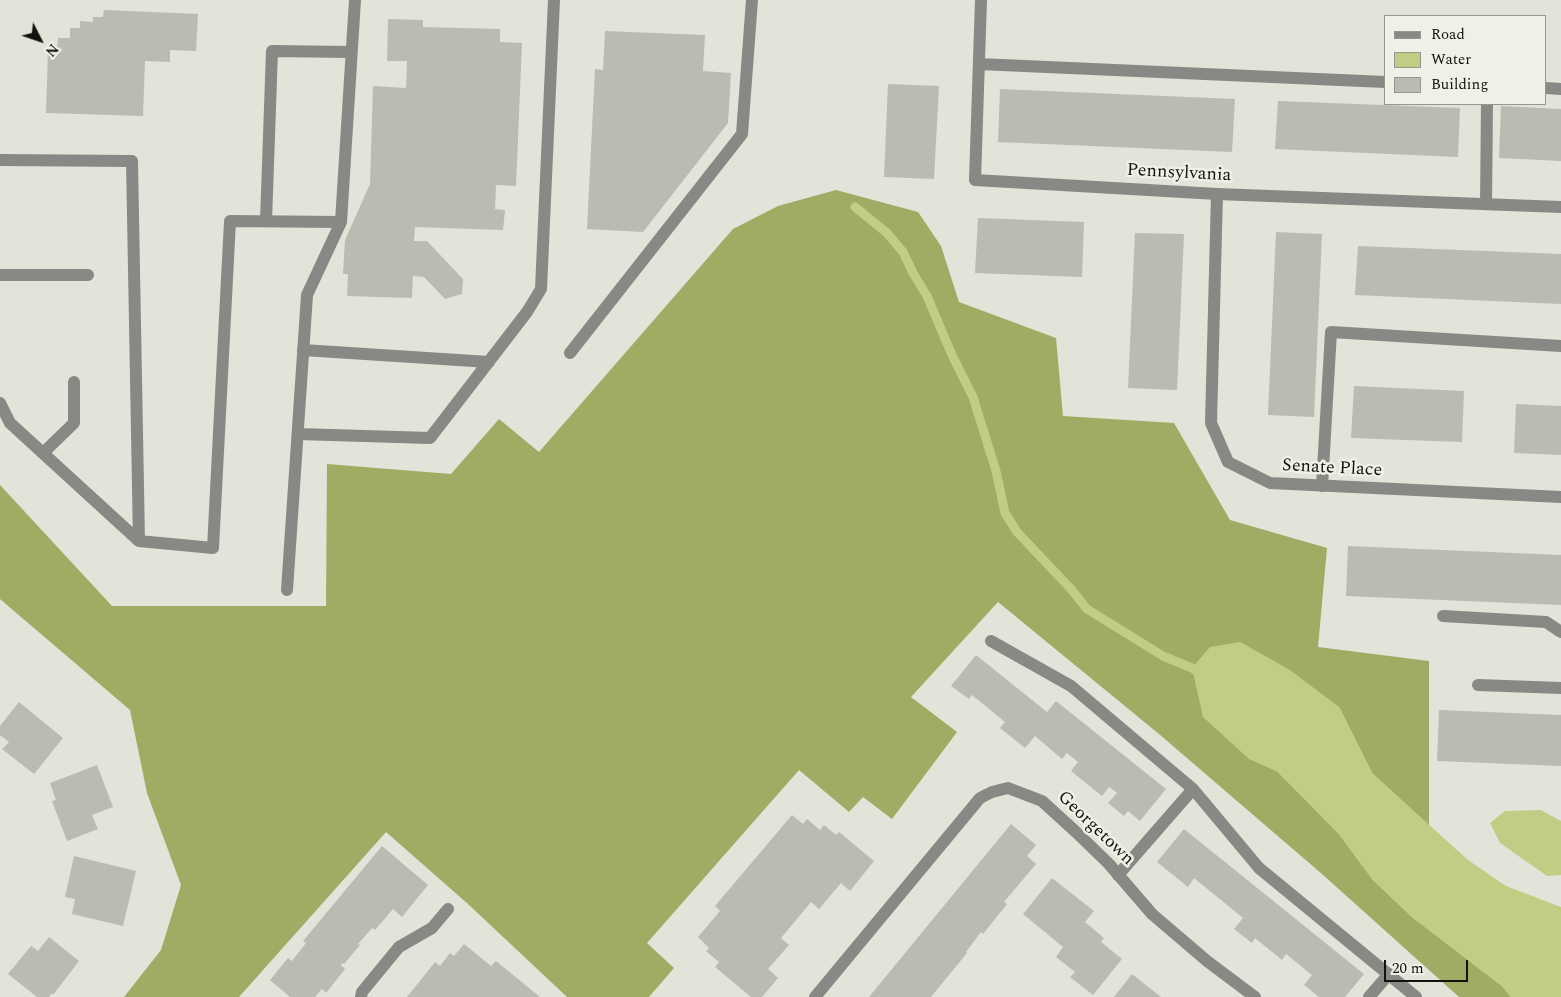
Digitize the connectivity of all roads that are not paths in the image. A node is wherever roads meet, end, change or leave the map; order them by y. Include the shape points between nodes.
1 (355, 0) edge
2 (554, 0) edge
3 (752, 0) edge
4 (981, 0) edge
5 (351, 52) junction
6 (979, 64) junction
7 (1384, 82) edge
8 (1546, 88) edge
9 (1561, 89) edge
10 (1487, 105) edge
11 (0, 160) edge
12 (1217, 194) junction
13 (1486, 204) junction
14 (1561, 207) edge
15 (266, 222) junction
16 (341, 222) junction
17 (0, 275) edge
18 (88, 275) dead end
19 (1561, 346) edge
20 (303, 350) junction
21 (570, 353) dead end
22 (489, 362) junction
23 (74, 382) dead end
24 (0, 404) edge
25 (298, 434) junction
26 (43, 453) junction
27 (1322, 486) junction
28 (1561, 497) edge
29 (139, 541) junction
30 (287, 590) dead end
31 (1443, 616) dead end
32 (1561, 632) edge
33 (991, 641) dead end
34 (1478, 684) dead end
35 (1561, 688) edge
36 (1192, 789) junction
37 (1118, 875) junction
38 (448, 909) dead end
39 (1389, 974) junction
40 (361, 997) edge
41 (815, 997) edge
42 (1255, 997) edge
43 (1369, 997) edge
44 (1416, 997) edge

1 - 5 street
2 - 22 street via 541,289
3 - 21 street via 742,134
4 - 6 street, Pennsylvania
5 - 15 street via 272,52
5 - 16 street
6 - 7 street
6 - 12 street, Pennsylvania via 975,180
8 - 9 street
10 - 13 street
11 - 29 street via 132,160
12 - 13 street, Pennsylvania
12 - 27 street, Senate Place via 1211,423 1228,462 1270,483
13 - 14 street, Pennsylvania
15 - 16 street
15 - 29 street via 230,221 213,548
16 - 20 street via 307,295
17 - 18 street
19 - 27 street via 1332,332
20 - 22 street
20 - 25 street
22 - 25 street via 430,438
23 - 26 street via 74,423
24 - 26 street via 10,423
25 - 30 street
26 - 29 street
27 - 28 street, Senate Place
31 - 32 street via 1546,622
33 - 36 street via 1071,686
34 - 35 street
36 - 37 street
36 - 39 street via 1259,868
37 - 41 street, Georgetown via 1042,801 1008,788 992,792 980,798
37 - 42 street, Georgetown via 1152,914
38 - 40 street via 432,928 399,948
39 - 43 street
39 - 44 street

